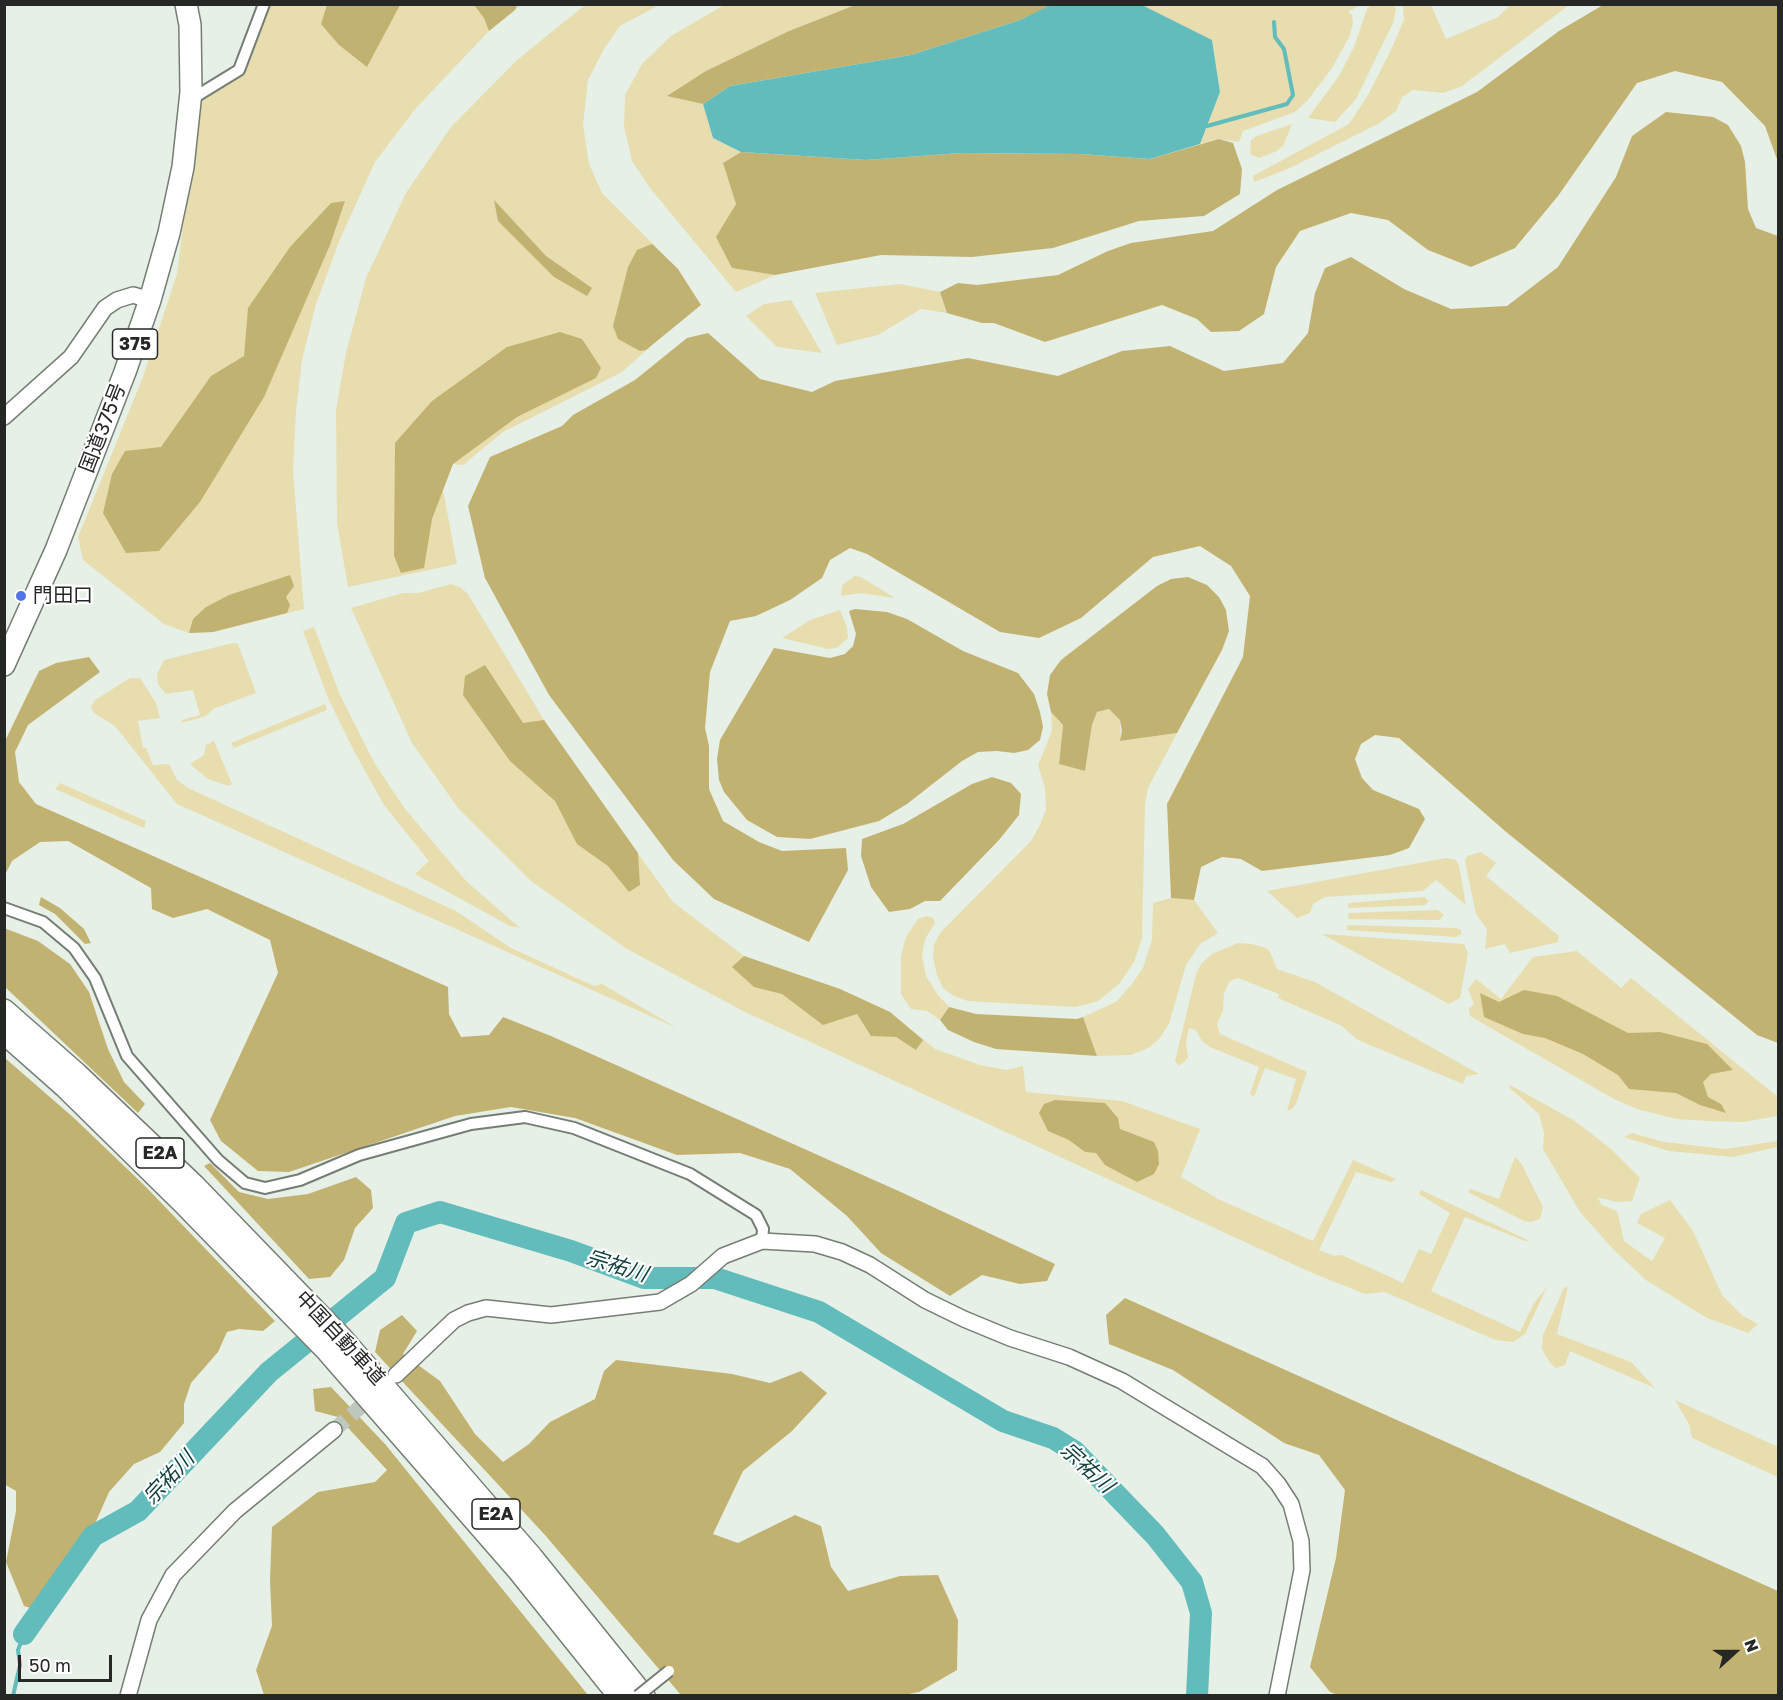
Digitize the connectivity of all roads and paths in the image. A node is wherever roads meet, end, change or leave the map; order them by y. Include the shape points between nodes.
1 (186, 4) edge
2 (264, 4) edge
3 (190, 100) junction
4 (150, 300) junction
5 (4, 417) edge
6 (7, 653) edge
7 (4, 908) edge
8 (4, 1010) edge
9 (4, 1033) edge
10 (762, 1241) junction
11 (302, 1311) junction
12 (335, 1345) junction
13 (396, 1375) dead end
14 (334, 1430) tunnel mouth
15 (669, 1671) dead end
16 (128, 1695) edge
17 (619, 1695) edge
18 (638, 1695) edge
19 (644, 1695) edge
20 (1277, 1695) edge

1 - 3 highway, 国道375号 / 375 via 190,25
2 - 3 street via 239,70
3 - 4 highway, 国道375号 / 375 via 183,167
4 - 5 street via 133,296 105,308 70,357
4 - 6 highway, 国道375号 / 375 via 60,539
7 - 10 street via 43,922 74,948 94,978 127,1056 218,1160 246,1183 265,1188 300,1180 359,1155 471,1124 525,1117 574,1128 690,1174 756,1215 764,1229
8 - 11 highway, 中国自動車道 / E2A via 195,1186
9 - 11 highway, 中国自動車道 / E2A
10 - 13 street via 740,1247 660,1302 551,1315 486,1308 468,1312 454,1320
10 - 20 street via 815,1244 842,1252 964,1318 1122,1381 1262,1466 1291,1504 1301,1541 1302,1570
11 - 12 highway, 中国自動車道 / E2A
12 - 17 highway, 中国自動車道 / E2A
12 - 19 highway, 中国自動車道 / E2A via 532,1557
14 - 16 street via 235,1511 173,1575 149,1620
15 - 18 street, bridge

